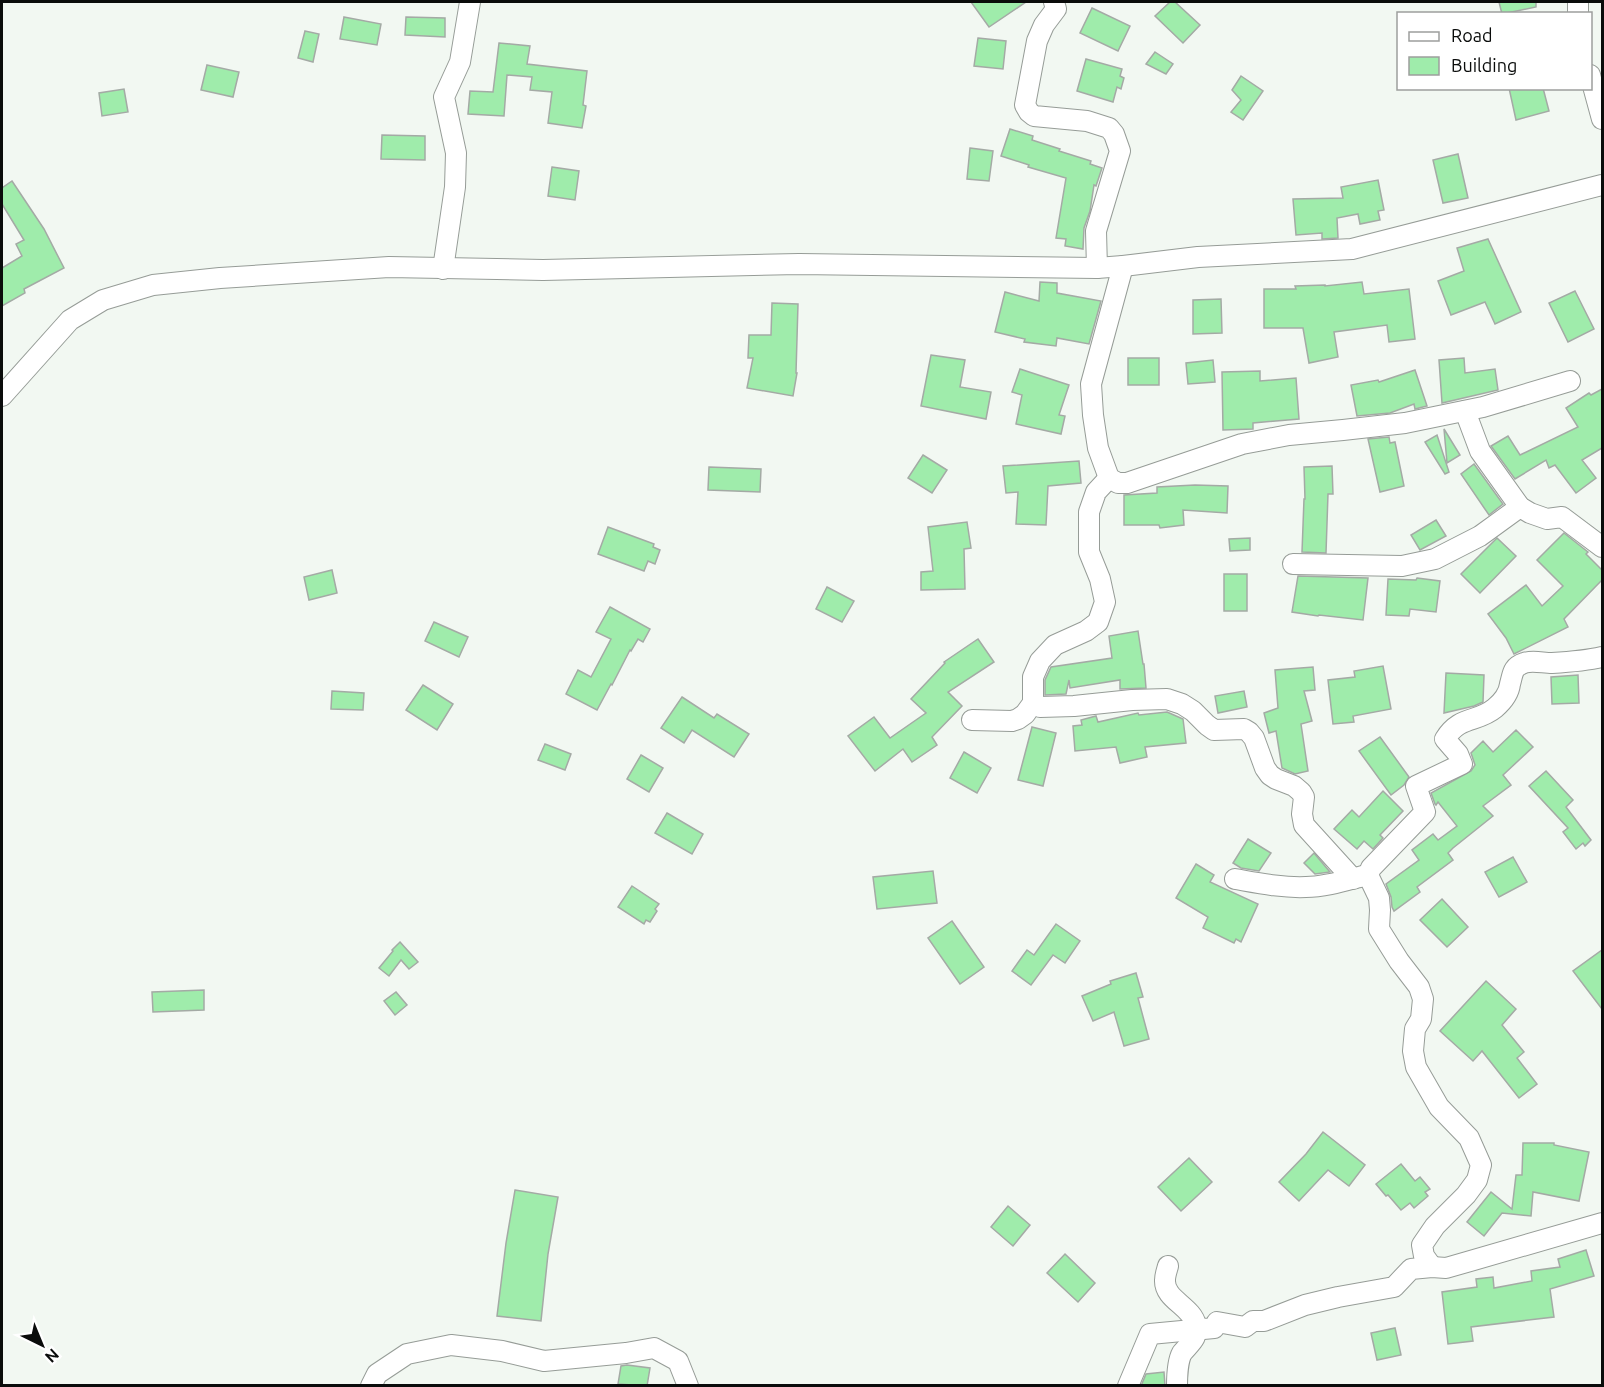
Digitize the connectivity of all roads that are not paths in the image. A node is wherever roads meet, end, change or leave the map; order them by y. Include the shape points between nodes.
1 (470, 2) edge
2 (1054, 2) edge
3 (1592, 82) edge
4 (1602, 119) edge
5 (1602, 184) edge
6 (1123, 266) junction
7 (1097, 268) junction
8 (443, 269) junction
9 (1570, 381) dead end
10 (2, 396) edge
11 (1465, 411) junction
12 (1109, 478) junction
13 (1520, 507) junction
14 (1602, 547) edge
15 (1293, 564) dead end
16 (1602, 657) edge
17 (1033, 703) junction
18 (972, 720) dead end
19 (1361, 877) junction
20 (1235, 879) dead end
21 (1602, 1223) edge
22 (1168, 1266) dead end
23 (1432, 1267) junction
24 (1197, 1330) junction
25 (371, 1386) edge
26 (688, 1386) edge
27 (1128, 1386) edge
28 (1178, 1386) edge

1 - 8 street via 460,62 444,97 456,153
2 - 7 street via 1056,9 1037,41 1025,105 1034,116 1087,121 1109,128 1114,134 1120,152 1096,231
3 - 4 street
5 - 6 street via 1352,249 1198,257
6 - 7 street
6 - 12 street via 1091,384 1098,447
7 - 8 street via 800,264
8 - 10 street via 388,267 153,285 103,300 70,320
9 - 11 street
11 - 12 street via 1405,423 1289,435 1242,444 1127,483
11 - 13 street via 1480,451
12 - 17 street via 1096,492 1089,512 1088,533 1089,552 1105,602 1098,622 1055,645 1040,661 1033,677
13 - 14 street via 1547,519 1562,517
13 - 15 street via 1480,536 1435,559 1402,566
16 - 19 street via 1517,665 1505,696 1495,708 1462,721 1449,732 1445,739 1462,764 1416,786 1425,812
17 - 18 street via 1025,714 1012,721
17 - 19 street via 1040,707 1074,706 1167,699 1193,711 1214,730 1244,729 1254,738 1270,775 1301,792 1304,825
19 - 20 street via 1309,887
19 - 23 street via 1379,898 1379,928 1423,999 1421,1019 1415,1029 1416,1067 1439,1107 1469,1138 1481,1165 1477,1180 1466,1195 1422,1245
21 - 23 street via 1446,1268
22 - 24 street via 1164,1282 1170,1296 1195,1321
23 - 24 street via 1411,1269 1394,1287 1305,1305 1245,1327 1217,1322 1214,1328
24 - 27 street via 1150,1334
24 - 28 street via 1181,1355
25 - 26 street via 377,1374 407,1354 451,1345 544,1361 654,1348 678,1361

